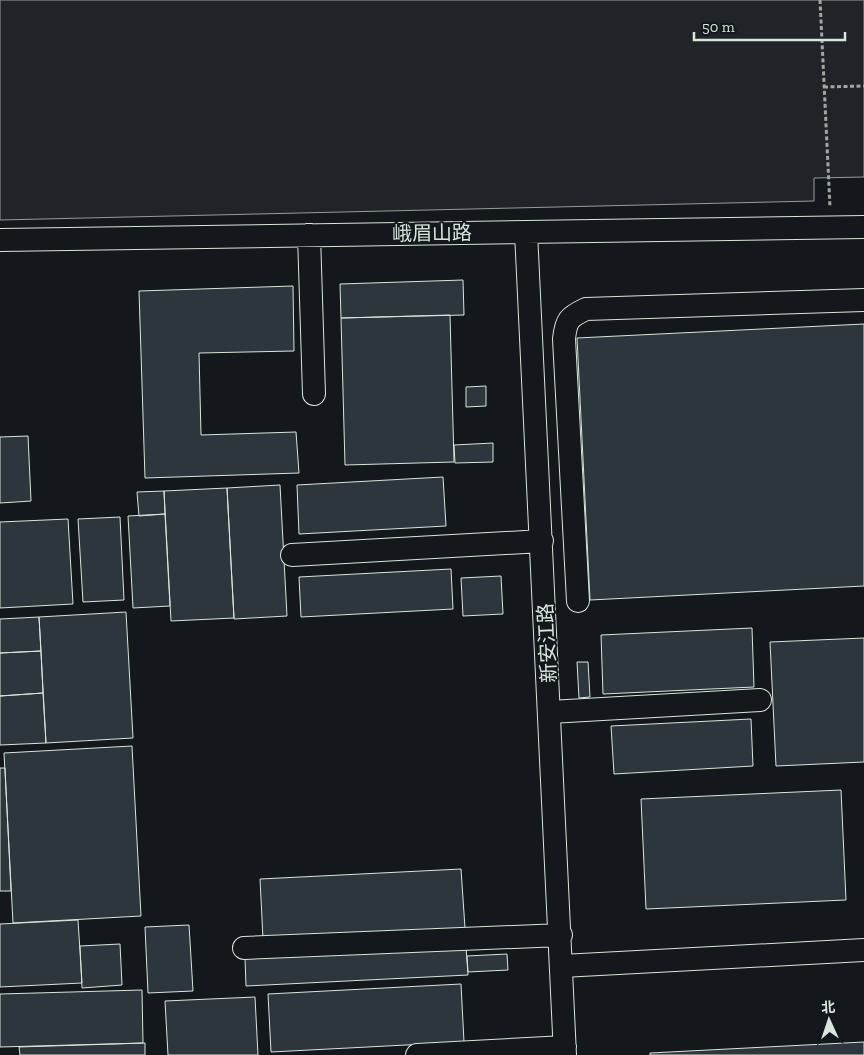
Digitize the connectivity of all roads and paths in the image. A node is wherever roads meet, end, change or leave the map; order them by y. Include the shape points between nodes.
1 (820, 0) edge
2 (864, 86) edge
3 (824, 87) junction
4 (864, 227) edge
5 (831, 228) junction
6 (526, 232) junction
7 (309, 235) junction
8 (0, 240) edge
9 (864, 300) edge
10 (314, 394) dead end
11 (542, 541) junction
12 (292, 555) dead end
13 (578, 602) dead end
14 (760, 700) dead end
15 (550, 712) junction
16 (561, 934) junction
17 (244, 948) dead end
18 (864, 950) edge
19 (562, 966) junction
20 (565, 1051) edge
21 (417, 1055) edge

1 - 3 path
2 - 3 path
3 - 5 path
4 - 5 street, 峨眉山路
5 - 6 street, 峨眉山路
6 - 7 street, 峨眉山路
6 - 11 street, 新安江路
7 - 8 street, 峨眉山路
7 - 10 street
9 - 13 street via 586,309 573,315 566,325 564,338
11 - 12 street
11 - 15 street, 新安江路
14 - 15 street
15 - 16 street, 新安江路
16 - 17 street
16 - 19 street, 新安江路
18 - 19 street
19 - 20 street, 新安江路
20 - 21 street

